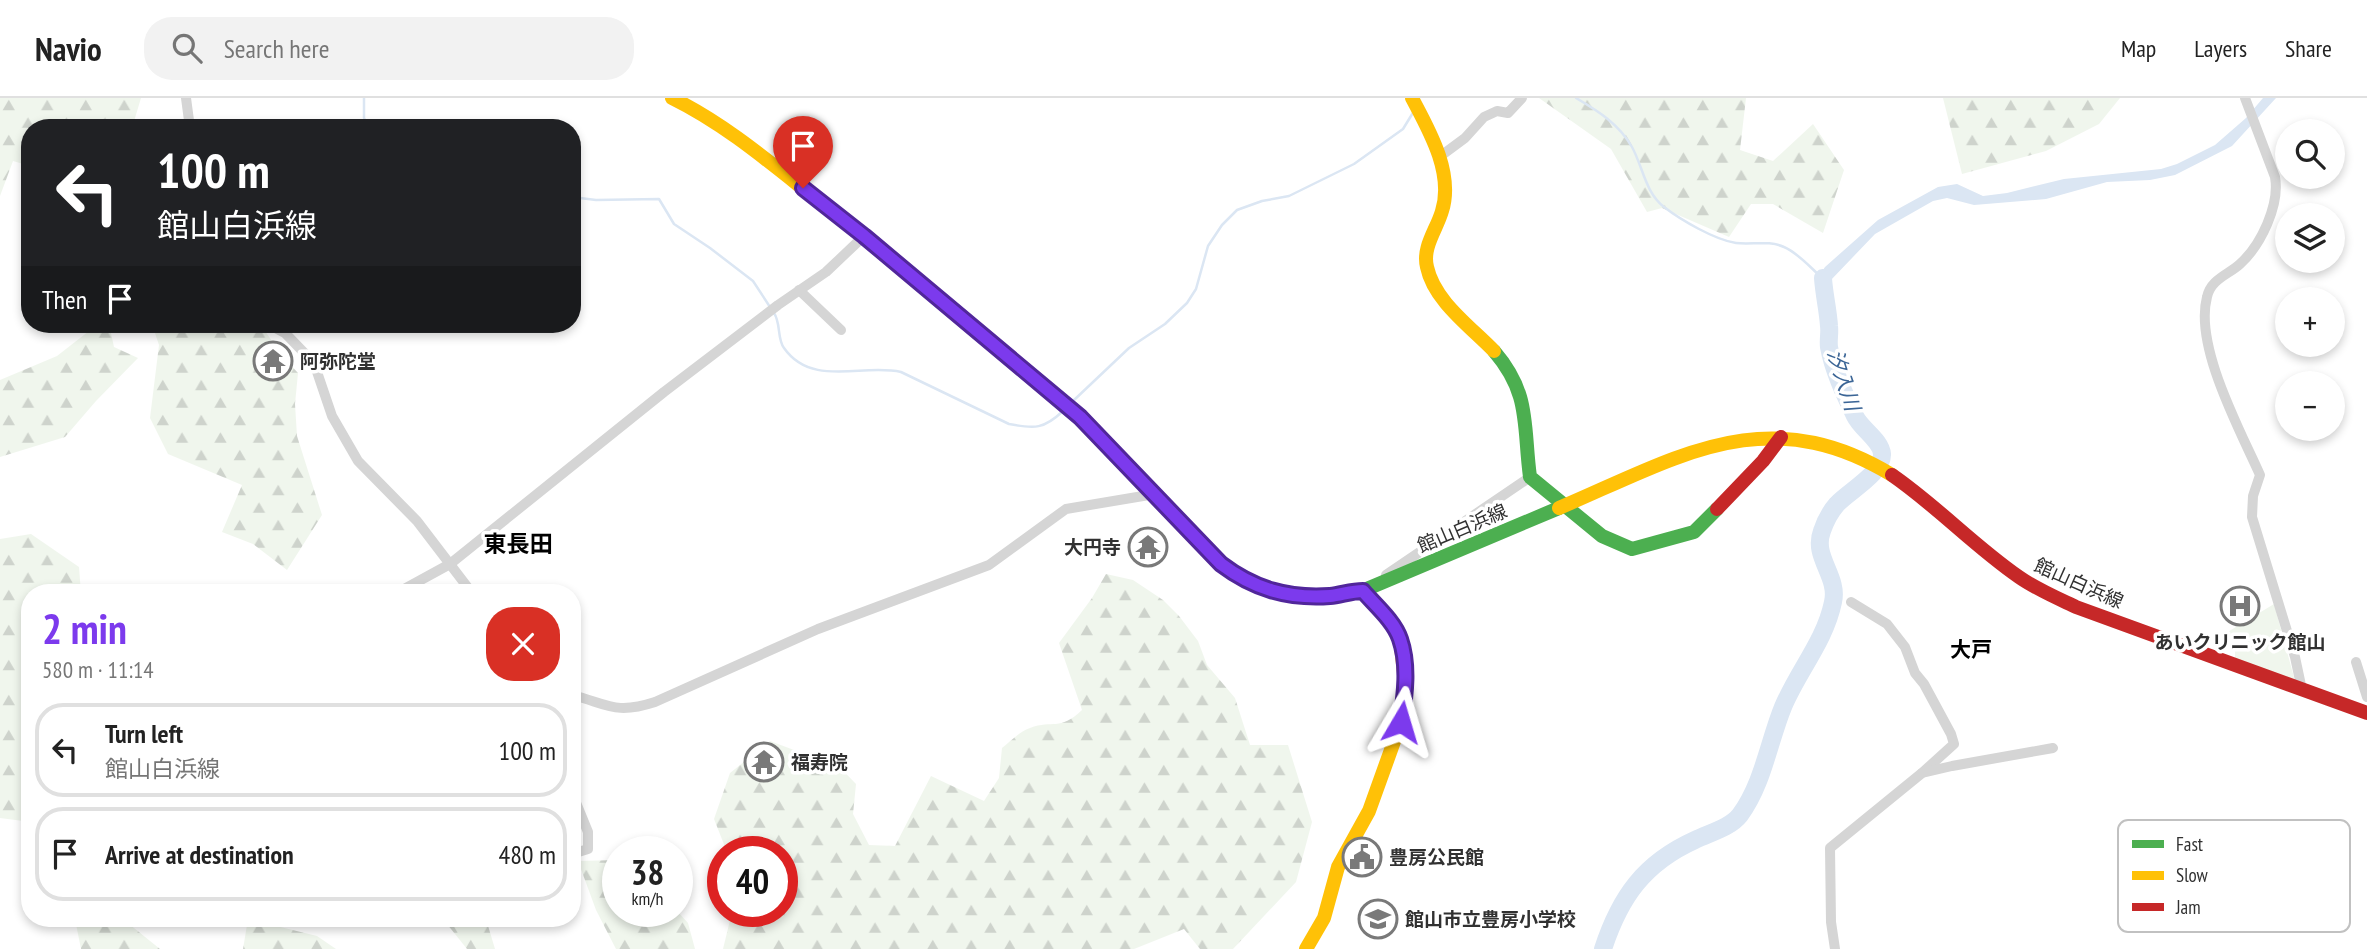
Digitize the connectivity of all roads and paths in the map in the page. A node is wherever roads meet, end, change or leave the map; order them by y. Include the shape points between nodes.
1 (186, 98) edge
2 (672, 98) edge
3 (1412, 98) edge
4 (1522, 98) edge
5 (2245, 98) edge
6 (189, 119) edge
7 (1438, 158) junction
8 (864, 236) junction
9 (799, 290) junction
10 (841, 330) dead end
11 (285, 333) edge
12 (1781, 437) junction
13 (1530, 477) junction
14 (1155, 494) junction
15 (1564, 505) junction
16 (450, 564) junction
17 (413, 584) edge
18 (465, 584) edge
19 (1363, 591) junction
20 (1851, 602) dead end
21 (2356, 662) dead end
22 (2302, 690) junction
23 (2367, 697) edge
24 (581, 698) edge
25 (2367, 713) edge
26 (2053, 748) dead end
27 (1922, 773) junction
28 (581, 815) edge
29 (581, 851) edge
30 (1306, 949) edge
31 (1835, 949) edge

1 - 6 street
2 - 8 main road, 館山白浜線 via 696,106
3 - 7 main road
4 - 7 street via 1508,113 1497,111 1484,117
5 - 22 street via 2275,177 2273,208 2241,263 2213,283 2204,322 2218,379 2260,475 2252,517
7 - 13 main road via 1444,206 1425,260 1428,272 1465,324 1514,377 1521,396
8 - 9 street
8 - 14 main road, 館山白浜線 via 1080,417
9 - 10 street
9 - 16 street
11 - 16 street via 314,363 332,416 358,461 417,521
12 - 15 main road, 館山白浜線 via 1733,439 1695,450
12 - 15 main road via 1694,532 1632,549 1602,536
12 - 22 main road, 館山白浜線 via 1845,452 1893,475 2002,564 2076,607
13 - 15 main road
13 - 19 street
14 - 19 main road, 館山白浜線 via 1221,564 1254,585 1312,597
14 - 24 street via 1066,509 989,565 818,629 654,702 608,708
15 - 19 main road, 館山白浜線
16 - 17 street
16 - 18 street
19 - 30 main road via 1400,638 1406,690 1401,722 1368,811 1338,867 1324,918
20 - 27 street via 1887,624 1899,639 1951,734 1954,744
21 - 23 street
22 - 25 main road, 館山白浜線
26 - 27 street
27 - 31 street via 1830,848 1830,922
28 - 29 street via 589,849

